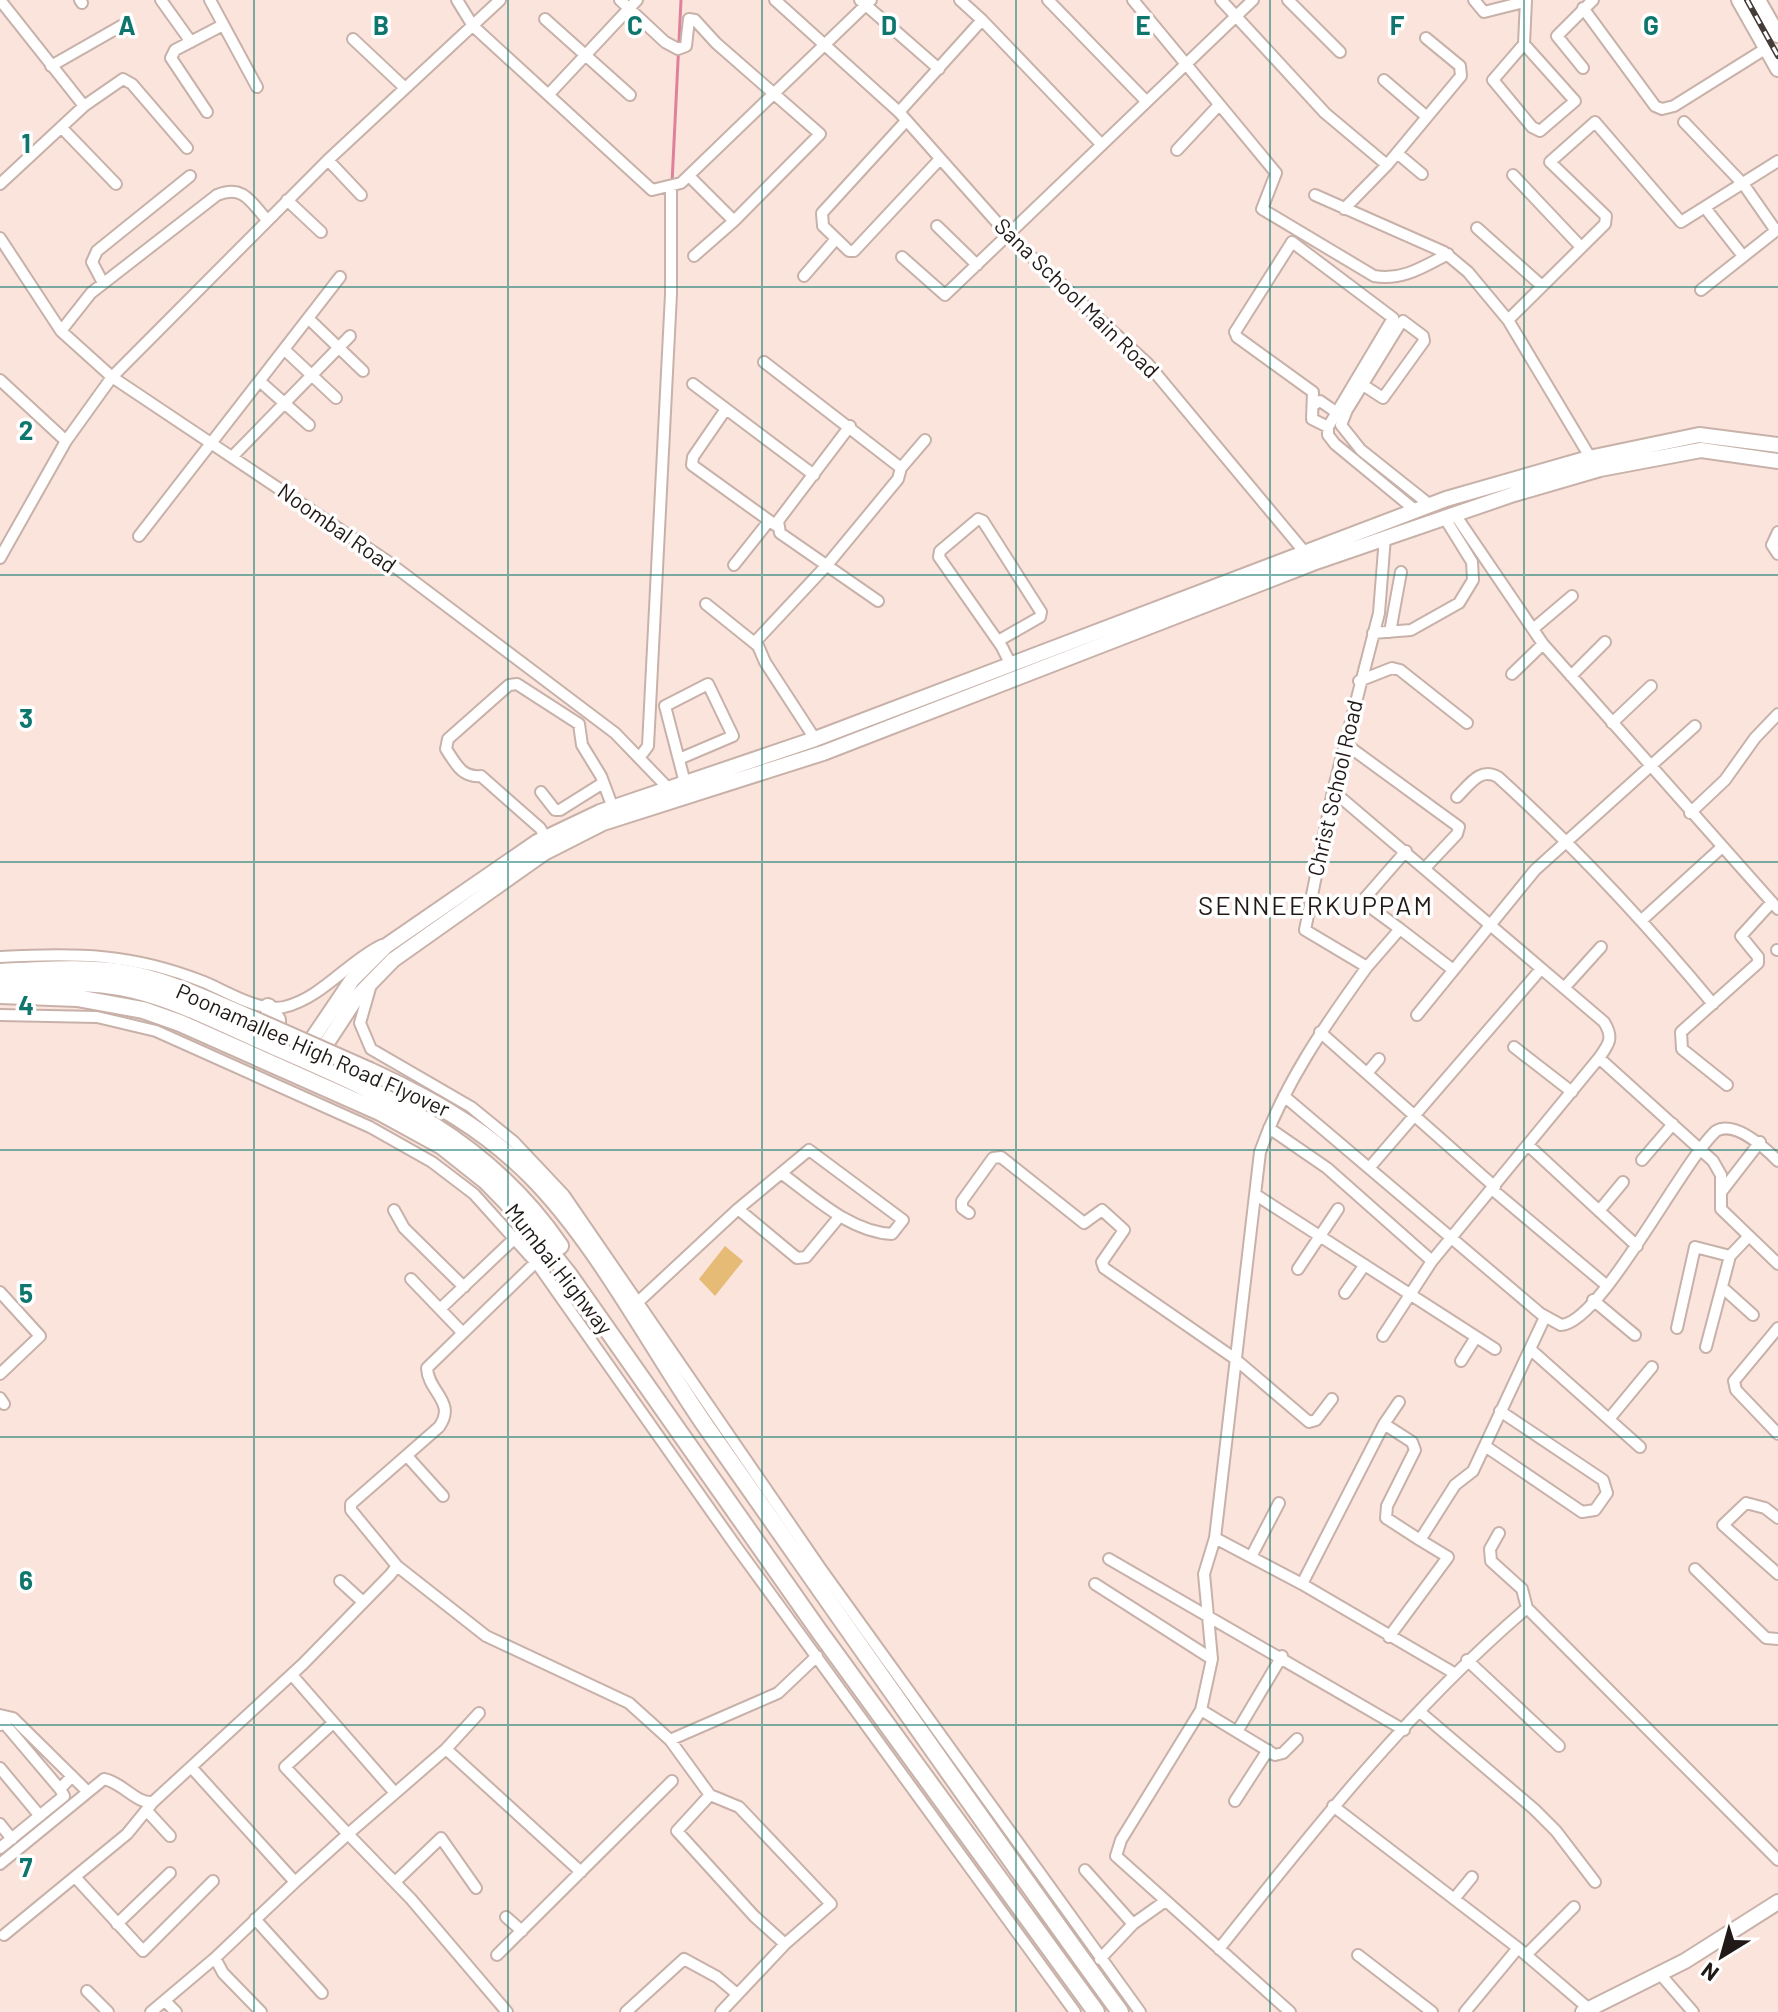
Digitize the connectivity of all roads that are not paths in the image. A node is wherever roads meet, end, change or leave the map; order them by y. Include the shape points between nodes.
1 (0, 0) edge
2 (161, 0) edge
3 (210, 0) edge
4 (457, 0) edge
5 (500, 0) edge
6 (620, 0) edge
7 (775, 0) edge
8 (960, 0) edge
9 (1048, 0) edge
10 (1221, 0) edge
11 (1253, 0) edge
12 (1288, 0) edge
13 (1474, 0) edge
14 (1593, 0) edge
15 (1758, 0) edge
16 (1136, 1) edge
17 (1525, 1) edge
18 (866, 2) edge
19 (633, 4) edge
20 (1743, 6) edge
21 (1583, 8) junction
22 (1234, 17) junction
23 (545, 19) dead end
24 (982, 20) junction
25 (223, 25) junction
26 (121, 26) dead end
27 (473, 26) junction
28 (1778, 35) edge
29 (1426, 38) dead end
30 (353, 39) dead end
31 (191, 42) junction
32 (1524, 44) junction
33 (825, 45) junction
34 (1765, 49) junction
35 (1340, 52) dead end
36 (585, 55) junction
37 (1186, 64) junction
38 (51, 66) junction
39 (1583, 68) dead end
40 (939, 69) junction
41 (1778, 69) edge
42 (1384, 80) dead end
43 (257, 87) dead end
44 (404, 87) junction
45 (549, 94) junction
46 (774, 94) junction
47 (630, 95) dead end
48 (1146, 101) junction
49 (1219, 105) junction
50 (84, 106) junction
51 (207, 112) dead end
52 (903, 117) junction
53 (1427, 117) junction
54 (1684, 122) dead end
55 (61, 127) junction
56 (1102, 145) junction
57 (187, 148) dead end
58 (1177, 150) dead end
59 (1397, 153) junction
60 (940, 159) junction
61 (328, 160) junction
62 (1778, 161) edge
63 (1387, 165) junction
64 (1422, 174) dead end
65 (1513, 175) dead end
66 (190, 176) dead end
67 (689, 176) junction
68 (0, 184) edge
69 (116, 184) dead end
70 (1744, 185) junction
71 (671, 188) junction
72 (361, 195) dead end
73 (1315, 195) dead end
74 (287, 200) junction
75 (1344, 209) junction
76 (1706, 209) junction
77 (267, 220) junction
78 (734, 221) junction
79 (937, 226) dead end
80 (1477, 228) dead end
81 (1777, 230) edge
82 (321, 232) dead end
83 (1009, 236) junction
84 (0, 238) edge
85 (836, 239) junction
86 (1581, 247) junction
87 (1448, 254) junction
88 (694, 256) dead end
89 (1743, 256) junction
90 (902, 257) dead end
91 (977, 265) junction
92 (804, 276) dead end
93 (340, 277) dead end
94 (103, 283) junction
95 (1542, 286) junction
96 (1701, 290) dead end
97 (1508, 320) junction
98 (312, 322) dead end
99 (61, 331) junction
100 (350, 336) dead end
101 (338, 348) junction
102 (288, 353) dead end
103 (764, 362) dead end
104 (363, 371) dead end
105 (312, 375) junction
106 (112, 377) junction
107 (0, 380) edge
108 (693, 384) dead end
109 (264, 385) dead end
110 (1363, 385) junction
111 (336, 398) dead end
112 (285, 403) junction
113 (1315, 404) junction
114 (726, 409) junction
115 (1336, 412) junction
116 (309, 425) dead end
117 (850, 426) junction
118 (1328, 427) junction
119 (925, 440) dead end
120 (66, 441) junction
121 (212, 441) junction
122 (1778, 445) edge
123 (233, 456) junction
124 (1778, 461) edge
125 (1595, 463) junction
126 (901, 468) junction
127 (814, 475) junction
128 (1430, 505) junction
129 (1415, 510) junction
130 (1451, 518) junction
131 (773, 524) junction
132 (1778, 532) edge
133 (139, 536) dead end
134 (1385, 537) junction
135 (1778, 554) edge
136 (0, 558) edge
137 (1309, 558) junction
138 (734, 565) dead end
139 (827, 565) junction
140 (1401, 572) dead end
141 (1572, 596) dead end
142 (878, 601) dead end
143 (706, 604) dead end
144 (1533, 629) junction
145 (1390, 632) junction
146 (1373, 633) junction
147 (998, 641) junction
148 (1605, 642) dead end
149 (1543, 644) junction
150 (757, 645) junction
151 (1011, 665) junction
152 (1512, 674) dead end
153 (1571, 676) junction
154 (1359, 681) junction
155 (1651, 686) dead end
156 (1778, 714) edge
157 (1467, 723) dead end
158 (1612, 723) junction
159 (1695, 726) dead end
160 (815, 739) junction
161 (1344, 743) junction
162 (639, 758) junction
163 (679, 759) junction
164 (1648, 765) junction
165 (603, 783) junction
166 (685, 783) junction
167 (669, 789) junction
168 (1333, 791) junction
169 (541, 792) dead end
170 (1457, 797) dead end
171 (680, 801) junction
172 (613, 808) junction
173 (1690, 813) junction
174 (546, 838) junction
175 (1567, 840) junction
176 (1721, 848) junction
177 (1406, 851) junction
178 (1425, 868) junction
179 (1775, 906) edge
180 (1643, 919) junction
181 (1490, 925) junction
182 (1400, 929) junction
183 (404, 934) junction
184 (1601, 947) dead end
185 (0, 957) edge
186 (385, 967) junction
187 (1367, 967) junction
188 (1452, 969) junction
189 (1541, 969) junction
190 (0, 972) edge
191 (0, 985) edge
192 (1564, 988) junction
193 (0, 995) edge
194 (1713, 1004) junction
195 (0, 1015) edge
196 (1417, 1015) dead end
197 (261, 1023) junction
198 (1320, 1032) junction
199 (1514, 1047) dead end
200 (1599, 1058) junction
201 (1379, 1059) dead end
202 (306, 1061) junction
203 (1368, 1072) junction
204 (1727, 1085) dead end
205 (1572, 1092) junction
206 (1284, 1096) junction
207 (1415, 1116) junction
208 (1673, 1124) junction
209 (1269, 1128) junction
210 (1760, 1142) junction
211 (1529, 1146) junction
212 (1700, 1149) junction
213 (1642, 1160) dead end
214 (1778, 1161) edge
215 (1370, 1167) junction
216 (781, 1173) junction
217 (1623, 1182) dead end
218 (1494, 1188) junction
219 (1722, 1191) junction
220 (1256, 1195) junction
221 (738, 1209) junction
222 (1338, 1209) dead end
223 (394, 1210) dead end
224 (1599, 1211) junction
225 (969, 1213) dead end
226 (840, 1216) junction
227 (1320, 1235) junction
228 (516, 1237) junction
229 (1748, 1237) junction
230 (1451, 1238) junction
231 (1637, 1246) junction
232 (1730, 1256) junction
233 (1432, 1261) junction
234 (536, 1262) junction
235 (1778, 1264) edge
236 (1364, 1266) junction
237 (1298, 1269) dead end
238 (411, 1279) dead end
239 (1606, 1285) junction
240 (464, 1287) junction
241 (1723, 1288) junction
242 (0, 1292) edge
243 (1345, 1293) dead end
244 (1409, 1295) junction
245 (1593, 1300) junction
246 (639, 1303) junction
247 (440, 1309) junction
248 (1753, 1315) dead end
249 (1545, 1317) junction
250 (1677, 1328) dead end
251 (461, 1331) junction
252 (1635, 1335) dead end
253 (1383, 1336) dead end
254 (1476, 1337) junction
255 (1775, 1337) edge
256 (620, 1347) junction
257 (1706, 1347) dead end
258 (1495, 1349) dead end
259 (1530, 1349) junction
260 (1234, 1358) junction
261 (1461, 1361) dead end
262 (1652, 1367) dead end
263 (0, 1374) edge
264 (1332, 1399) dead end
265 (1399, 1402) dead end
266 (1500, 1411) junction
267 (1609, 1419) junction
268 (1384, 1424) junction
269 (1778, 1434) edge
270 (1485, 1446) junction
271 (1640, 1447) dead end
272 (407, 1456) junction
273 (443, 1496) dead end
274 (1279, 1503) dead end
275 (1778, 1518) edge
276 (1499, 1533) dead end
277 (1215, 1538) junction
278 (1420, 1540) junction
279 (800, 1548) junction
280 (1251, 1557) junction
281 (1109, 1559) dead end
282 (397, 1566) junction
283 (1695, 1569) dead end
284 (1778, 1574) edge
285 (340, 1581) dead end
286 (1095, 1584) dead end
287 (1302, 1584) junction
288 (363, 1602) junction
289 (1527, 1608) junction
290 (1207, 1616) junction
291 (1389, 1637) junction
292 (1778, 1639) edge
293 (817, 1656) junction
294 (1282, 1656) junction
295 (1212, 1659) junction
296 (1467, 1660) junction
297 (1454, 1673) junction
298 (292, 1675) junction
299 (1201, 1710) junction
300 (1420, 1712) junction
301 (479, 1713) dead end
302 (0, 1715) edge
303 (333, 1723) junction
304 (0, 1725) edge
305 (1238, 1730) junction
306 (1404, 1730) junction
307 (1297, 1739) dead end
308 (670, 1740) junction
309 (1559, 1746) dead end
310 (446, 1749) junction
311 (1268, 1750) junction
312 (191, 1767) junction
313 (0, 1768) edge
314 (72, 1776) junction
315 (672, 1781) dead end
316 (60, 1789) junction
317 (88, 1792) junction
318 (395, 1793) junction
319 (710, 1795) junction
320 (929, 1796) junction
321 (1235, 1801) dead end
322 (1333, 1806) junction
323 (150, 1807) junction
324 (40, 1816) junction
325 (0, 1824) edge
326 (348, 1834) junction
327 (170, 1836) dead end
328 (12, 1839) junction
329 (0, 1848) edge
330 (1778, 1860) edge
331 (0, 1864) edge
332 (1085, 1870) dead end
333 (581, 1872) junction
334 (170, 1873) dead end
335 (75, 1877) junction
336 (1472, 1877) dead end
337 (213, 1881) dead end
338 (295, 1882) junction
339 (395, 1882) junction
340 (1595, 1882) dead end
341 (476, 1888) dead end
342 (1454, 1899) junction
343 (1164, 1902) junction
344 (1778, 1902) edge
345 (1574, 1907) dead end
346 (506, 1917) dead end
347 (255, 1919) junction
348 (117, 1924) junction
349 (1133, 1924) junction
350 (522, 1931) junction
351 (4, 1935) dead end
352 (785, 1944) junction
353 (1219, 1949) junction
354 (1522, 1951) junction
355 (497, 1955) dead end
356 (1358, 1955) dead end
357 (215, 1958) junction
358 (1100, 1959) junction
359 (1661, 1975) junction
360 (87, 1991) dead end
361 (322, 1993) dead end
362 (737, 1994) junction
363 (165, 2001) junction
364 (1285, 2010) edge
365 (1586, 2010) edge
366 (108, 2012) edge
367 (151, 2012) edge
368 (176, 2012) edge
369 (261, 2012) edge
370 (507, 2012) edge
371 (626, 2012) edge
372 (721, 2012) edge
373 (1075, 2012) edge
374 (1096, 2012) edge
375 (1120, 2012) edge
376 (1140, 2012) edge
377 (1432, 2012) edge
378 (1465, 2012) edge
379 (1693, 2012) edge

1 - 38 street
2 - 31 street
3 - 25 street
4 - 27 street
5 - 27 street
6 - 19 street
7 - 33 street, Sana School Main Road
8 - 24 street
9 - 48 street
10 - 22 street
11 - 22 street
12 - 35 street
13 - 17 street via 1484,12
14 - 21 street
15 - 20 street
15 - 28 main road
16 - 37 street
17 - 32 street
18 - 33 street
18 - 40 street
19 - 36 street
19 - 46 street via 665,42 678,49 686,46 687,22 692,19
20 - 34 main road
21 - 34 street via 1662,109
21 - 39 street via 1557,36
22 - 37 street
22 - 63 street via 1325,113
23 - 36 street
24 - 40 street
24 - 56 street
25 - 31 street
25 - 43 street
26 - 38 street
27 - 44 street
27 - 45 street
29 - 53 street via 1462,71
30 - 44 street
31 - 51 street via 171,58
32 - 32 street via 1575,101 1540,131 1493,80
33 - 46 street
33 - 52 street, Sana School Main Road
34 - 41 main road
36 - 45 street
36 - 47 street
37 - 48 street
37 - 49 street
38 - 50 street
40 - 52 street
42 - 53 street
44 - 61 street
45 - 71 street via 652,190
46 - 67 street
46 - 78 street via 820,134
48 - 56 street
49 - 58 street
49 - 87 street via 1276,173 1262,209 1374,276 1410,274
50 - 55 street
50 - 57 street via 115,82 128,80
52 - 60 street, Sana School Main Road
52 - 85 street via 822,213 823,226
53 - 59 street
54 - 70 street
55 - 68 street
55 - 69 street
56 - 83 street
59 - 63 street
59 - 64 street
60 - 83 street, Sana School Main Road
60 - 85 street via 859,249 849,251
61 - 72 street
61 - 74 street
62 - 70 street
63 - 75 street
65 - 86 street
66 - 94 street via 97,251 92,262
67 - 71 street
67 - 78 street
70 - 76 street
70 - 81 street
71 - 162 street via 671,294 648,746
73 - 75 street
74 - 77 street
74 - 82 street
75 - 87 street
76 - 86 street via 1681,222 1595,122 1550,162 1606,216 1605,224
76 - 89 street
77 - 94 street via 243,192 227,191
77 - 106 street
78 - 88 street
79 - 91 street
80 - 95 street
81 - 89 street
83 - 91 street
83 - 137 street, Sana School Main Road via 1148,364
84 - 99 street, Noombal Road
85 - 92 street
86 - 95 street
87 - 97 street
89 - 96 street
90 - 91 street via 945,295
93 - 121 street
94 - 99 street
95 - 97 street
97 - 125 street
98 - 101 street
99 - 106 street, Noombal Road
100 - 101 street
101 - 104 street
101 - 105 street
102 - 105 street
103 - 117 street
105 - 111 street
105 - 112 street
106 - 120 street
106 - 121 street, Noombal Road
107 - 120 street
108 - 114 street
109 - 112 street
110 - 110 street via 1403,321 1423,336 1383,398
110 - 128 street via 1341,425 1344,433
112 - 116 street
112 - 123 street
113 - 115 street via 1320,401
113 - 115 street via 1313,392 1235,332 1292,242 1393,318
113 - 118 street via 1312,419
114 - 127 street
114 - 131 street via 692,465
115 - 118 street
117 - 126 street
117 - 127 street
118 - 129 street via 1335,444
119 - 126 street
120 - 136 street
121 - 123 street, Noombal Road
121 - 133 street
122 - 125 main road via 1699,435
123 - 162 street, Noombal Road via 387,561 615,733
124 - 125 main road via 1701,450
125 - 128 main road
125 - 130 main road
126 - 139 street via 898,479
127 - 131 street
128 - 129 main road
129 - 137 main road
130 - 134 main road
130 - 144 street
130 - 145 street via 1472,562 1473,580 1459,603 1411,630
131 - 138 street
131 - 139 street
132 - 135 street via 1772,545
134 - 137 main road
134 - 146 street, Christ School Road
137 - 151 main road
137 - 171 main road via 823,753
139 - 142 street
139 - 150 street via 770,622
140 - 145 street
141 - 144 street
143 - 150 street
144 - 149 street
145 - 146 street
146 - 154 street, Christ School Road
147 - 147 street via 939,557 978,519 1041,612
147 - 151 street
148 - 153 street
149 - 152 street
149 - 153 street
150 - 160 street
151 - 160 main road
153 - 158 street
154 - 157 street via 1392,668 1400,670
154 - 161 street, Christ School Road
155 - 158 street
156 - 173 street via 1725,780
158 - 164 street
159 - 164 street
160 - 166 main road
161 - 168 street, Christ School Road
161 - 178 street via 1459,827
162 - 167 street, Noombal Road
163 - 163 street via 665,706 708,684 734,734
163 - 166 street
164 - 173 street
164 - 175 street
165 - 169 street via 560,810
165 - 172 street
165 - 174 street via 582,745 579,724 517,684 504,688 448,739 446,749 466,775 481,776
166 - 167 main road
167 - 171 street, Noombal Road
167 - 172 main road
168 - 177 street
168 - 187 street, Christ School Road via 1305,930
170 - 175 street via 1489,772
171 - 186 main road via 603,823 544,853
172 - 174 main road
173 - 176 street
174 - 183 main road
175 - 180 street
175 - 181 street
176 - 179 street
176 - 180 street
177 - 178 street
177 - 182 street via 1365,898
178 - 181 street
179 - 194 street via 1741,936 1758,963
180 - 194 street
181 - 188 street
181 - 189 street
182 - 187 street
182 - 188 street
183 - 197 street
183 - 202 main road via 352,980
184 - 192 street
185 - 197 street via 129,958 176,971
186 - 202 main road
186 - 246 street via 360,1014 371,1049 451,1094 514,1142 564,1195
187 - 198 street
188 - 196 street
189 - 192 street
189 - 207 street
190 - 197 highway, Poonamallee High Road Flyover via 82,969 133,974
191 - 197 highway via 78,983 134,990 187,1008
192 - 200 street via 1610,1032 1611,1042
193 - 256 highway, Mumbai Highway via 77,998 143,1010 423,1134 510,1204
194 - 204 street via 1687,1024 1679,1042
195 - 228 street via 97,1017 174,1038 410,1149 474,1194
197 - 202 highway
197 - 279 highway, Poonamallee High Road Flyover, bridge via 460,1116 500,1146 553,1200
198 - 203 street
198 - 206 street
199 - 205 street
200 - 205 street
200 - 208 street
201 - 203 street
202 - 256 highway via 417,1113 501,1177 557,1241
203 - 207 street
205 - 211 street
206 - 209 street
206 - 215 street
207 - 215 street
207 - 218 street
208 - 212 street
208 - 213 street
209 - 220 street via 1260,1152
209 - 233 street via 1327,1168
210 - 212 street via 1721,1128
210 - 214 street
210 - 219 street
211 - 218 street
211 - 224 street
212 - 219 street via 1718,1168
212 - 231 street
215 - 230 street
216 - 221 street
216 - 226 street
216 - 226 street via 809,1150 903,1220 892,1234 875,1233
217 - 224 street
218 - 230 street
218 - 239 street
219 - 229 street via 1721,1209
220 - 227 street
220 - 260 street
221 - 226 street via 797,1258 806,1257
221 - 246 street
222 - 227 street
223 - 240 street via 404,1228
224 - 231 street
225 - 260 street via 962,1201 993,1158 1001,1157 1084,1223 1102,1210 1124,1230 1102,1262 1104,1268
227 - 236 street
227 - 237 street
228 - 234 street
228 - 240 street
229 - 232 street
229 - 235 street
230 - 233 street
230 - 249 street
231 - 239 street
232 - 241 street
232 - 250 street via 1695,1247
233 - 244 street
234 - 251 street
234 - 293 street
236 - 243 street
236 - 244 street
238 - 247 street
239 - 245 street
240 - 247 street
241 - 248 street
241 - 257 street
242 - 263 street via 40,1336
244 - 253 street
244 - 254 street
245 - 249 street via 1568,1325
245 - 252 street
246 - 279 street
247 - 251 street
249 - 259 street
251 - 272 street via 427,1368 447,1407 446,1418
254 - 258 street
254 - 261 street
255 - 269 street via 1738,1374 1734,1386
256 - 320 highway, Mumbai Highway
259 - 266 street
259 - 267 street
260 - 264 street via 1309,1422
260 - 277 street
262 - 267 street
265 - 268 street
266 - 270 street
266 - 270 street via 1603,1480 1607,1493 1595,1510 1582,1512
267 - 271 street
268 - 278 street via 1412,1442 1415,1450 1386,1518
268 - 287 street
270 - 278 street via 1473,1471 1455,1485
272 - 273 street
272 - 282 street via 351,1504
274 - 280 street
275 - 284 street via 1746,1503 1723,1525
276 - 289 street via 1490,1549 1491,1561 1522,1589
277 - 280 street
277 - 290 street via 1204,1574
278 - 291 street via 1448,1557
279 - 358 street
279 - 375 highway via 970,1803
280 - 287 street
281 - 290 street
282 - 288 street
282 - 308 street via 470,1625 629,1703
283 - 292 street via 1766,1638
285 - 288 street
286 - 295 street
287 - 291 street
288 - 298 street
289 - 296 street
289 - 330 street
290 - 294 street
290 - 295 street
291 - 297 street
293 - 308 street via 778,1693
293 - 320 street
294 - 305 street
294 - 306 street
295 - 299 street
296 - 297 street
296 - 309 street
297 - 300 street
298 - 303 street
298 - 312 street
299 - 305 street
299 - 343 street via 1116,1856
300 - 306 street
300 - 340 street via 1534,1809
301 - 310 street
302 - 314 street via 13,1718
303 - 318 street
303 - 326 street via 285,1767
304 - 316 street via 24,1743
305 - 311 street
306 - 322 street
307 - 311 street via 1280,1754
308 - 319 street
310 - 318 street
310 - 333 street
311 - 321 street
312 - 323 street
312 - 338 street
313 - 324 street
314 - 316 street
314 - 317 street
315 - 333 street
316 - 324 street via 64,1796
317 - 323 street via 104,1779 114,1781
317 - 331 street
318 - 326 street
319 - 352 street via 677,1831
319 - 352 street via 739,1807 831,1904
320 - 373 street
320 - 374 highway, Mumbai Highway via 946,1808
322 - 342 street
322 - 353 street
323 - 327 street
323 - 335 street via 127,1834
324 - 328 street
325 - 328 street
326 - 338 street
326 - 339 street
328 - 329 street
332 - 349 street
333 - 350 street
334 - 348 street
335 - 348 street
335 - 351 street
336 - 342 street
337 - 348 street via 143,1951
338 - 347 street
339 - 341 street via 441,1838
339 - 370 street
342 - 354 street
343 - 349 street
343 - 353 street
344 - 359 main road
345 - 354 street
346 - 350 street
347 - 357 street
347 - 361 street
349 - 358 street
350 - 355 street
352 - 362 street
353 - 364 street
354 - 365 street
354 - 378 street
356 - 377 street
357 - 363 street
357 - 369 street
358 - 376 street
359 - 365 main road
359 - 379 street
360 - 366 street
362 - 371 street via 684,1959
362 - 372 street
363 - 367 street
363 - 368 street

